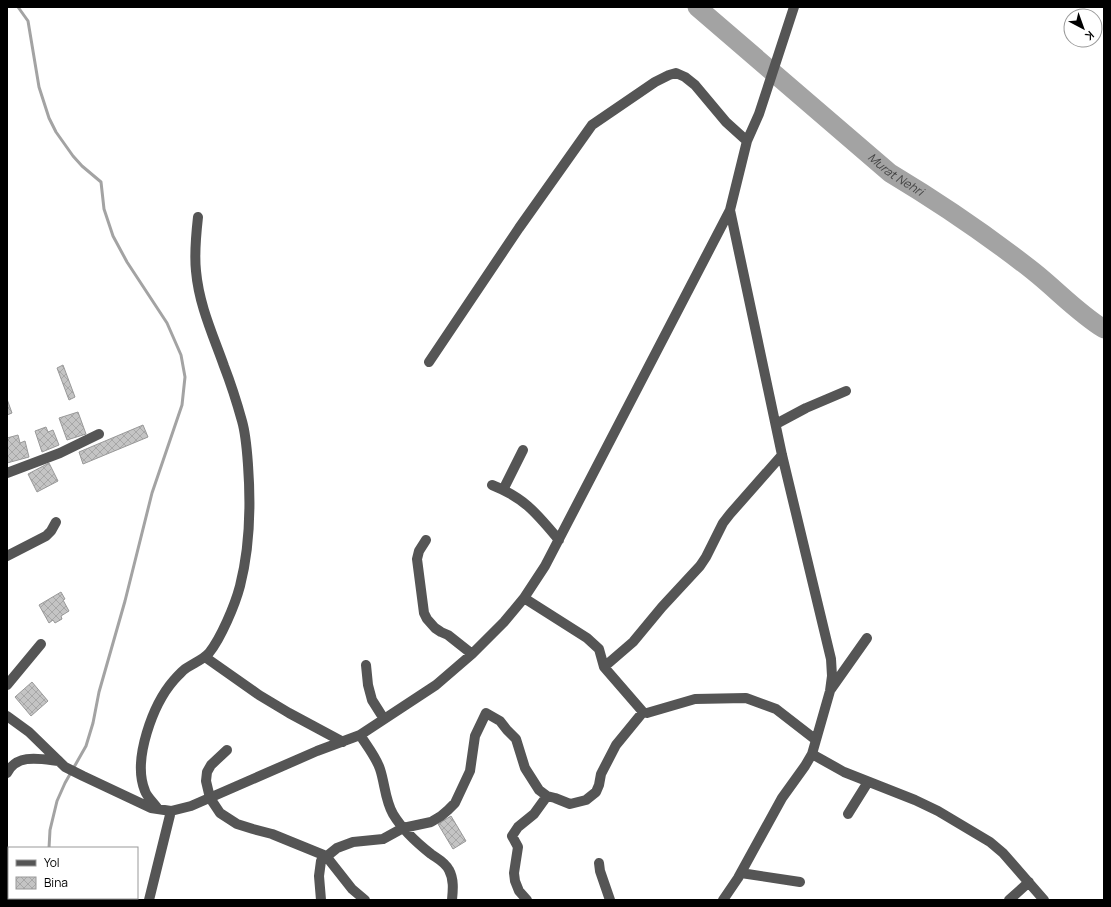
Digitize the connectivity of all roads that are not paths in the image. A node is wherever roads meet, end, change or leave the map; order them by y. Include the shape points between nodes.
1 (794, 7) edge
2 (747, 141) junction
3 (730, 210) junction
4 (198, 217) dead end
5 (429, 362) dead end
6 (846, 391) dead end
7 (776, 424) junction
8 (99, 434) dead end
9 (523, 450) dead end
10 (782, 455) junction
11 (7, 473) edge
12 (492, 485) dead end
13 (503, 490) junction
14 (56, 522) dead end
15 (426, 540) dead end
16 (558, 540) junction
17 (7, 556) edge
18 (524, 598) junction
19 (867, 638) dead end
20 (41, 644) dead end
21 (472, 654) junction
22 (205, 657) junction
23 (366, 665) dead end
24 (604, 667) junction
25 (7, 685) edge
26 (830, 691) junction
27 (643, 712) junction
28 (7, 716) edge
29 (384, 719) junction
30 (360, 735) junction
31 (816, 740) junction
32 (343, 742) junction
33 (227, 750) dead end
34 (812, 754) junction
35 (62, 764) junction
36 (7, 773) edge
37 (868, 782) junction
38 (547, 796) junction
39 (210, 798) junction
40 (158, 809) junction
41 (171, 811) junction
42 (848, 814) dead end
43 (403, 828) junction
44 (326, 856) junction
45 (599, 863) dead end
46 (740, 873) junction
47 (800, 882) dead end
48 (1029, 882) junction
49 (149, 900) edge
50 (320, 900) edge
51 (365, 900) edge
52 (452, 900) edge
53 (527, 900) edge
54 (610, 900) edge
55 (723, 900) edge
56 (1009, 900) edge
57 (1044, 900) edge

1 - 2 street via 759,114
2 - 3 street
2 - 5 street via 726,122 694,85 676,73 655,82 592,125
3 - 7 street
3 - 16 street
4 - 22 street via 196,272 207,322 242,423 250,486 247,549 240,587 228,619
6 - 7 street
7 - 10 street
8 - 11 street via 60,453
9 - 13 street
10 - 24 street via 723,523 700,566 633,642
10 - 26 street via 831,659
12 - 13 street
13 - 16 street via 519,498 532,509
14 - 17 street via 46,536
15 - 21 street via 417,559 424,613 435,628
16 - 18 street
18 - 21 street
18 - 24 street via 587,638 598,649
19 - 26 street
20 - 25 street
21 - 29 street via 436,685
22 - 32 street via 259,695
22 - 40 street via 185,669 166,691 155,710 146,737 141,765 142,780 145,792
23 - 29 street via 372,700
24 - 27 street
26 - 31 street
27 - 31 street via 695,699 746,698 776,709
27 - 38 street via 616,745 601,774 596,792 591,797 570,804
28 - 35 street via 29,732
29 - 30 street
30 - 32 street
30 - 43 street via 375,758 388,803
31 - 34 street
32 - 39 street
33 - 39 street via 207,772 206,781
34 - 37 street
34 - 46 street via 782,798
35 - 36 street via 33,758 19,760
35 - 40 street via 151,808
37 - 42 street
37 - 48 street via 938,811 990,842
38 - 43 street via 539,790 525,768 516,739 500,720 486,713 475,736 470,771 455,803 431,822
38 - 53 street via 534,814 518,827 512,836 518,848 515,881 519,892
39 - 41 street
39 - 44 street via 220,813 237,824 272,834
40 - 41 street
41 - 49 street
43 - 44 street via 382,839 353,842 337,848
43 - 52 street via 430,853 443,861 450,871
44 - 50 street via 321,861
44 - 51 street
45 - 54 street
46 - 47 street
46 - 55 street
48 - 56 street
48 - 57 street

